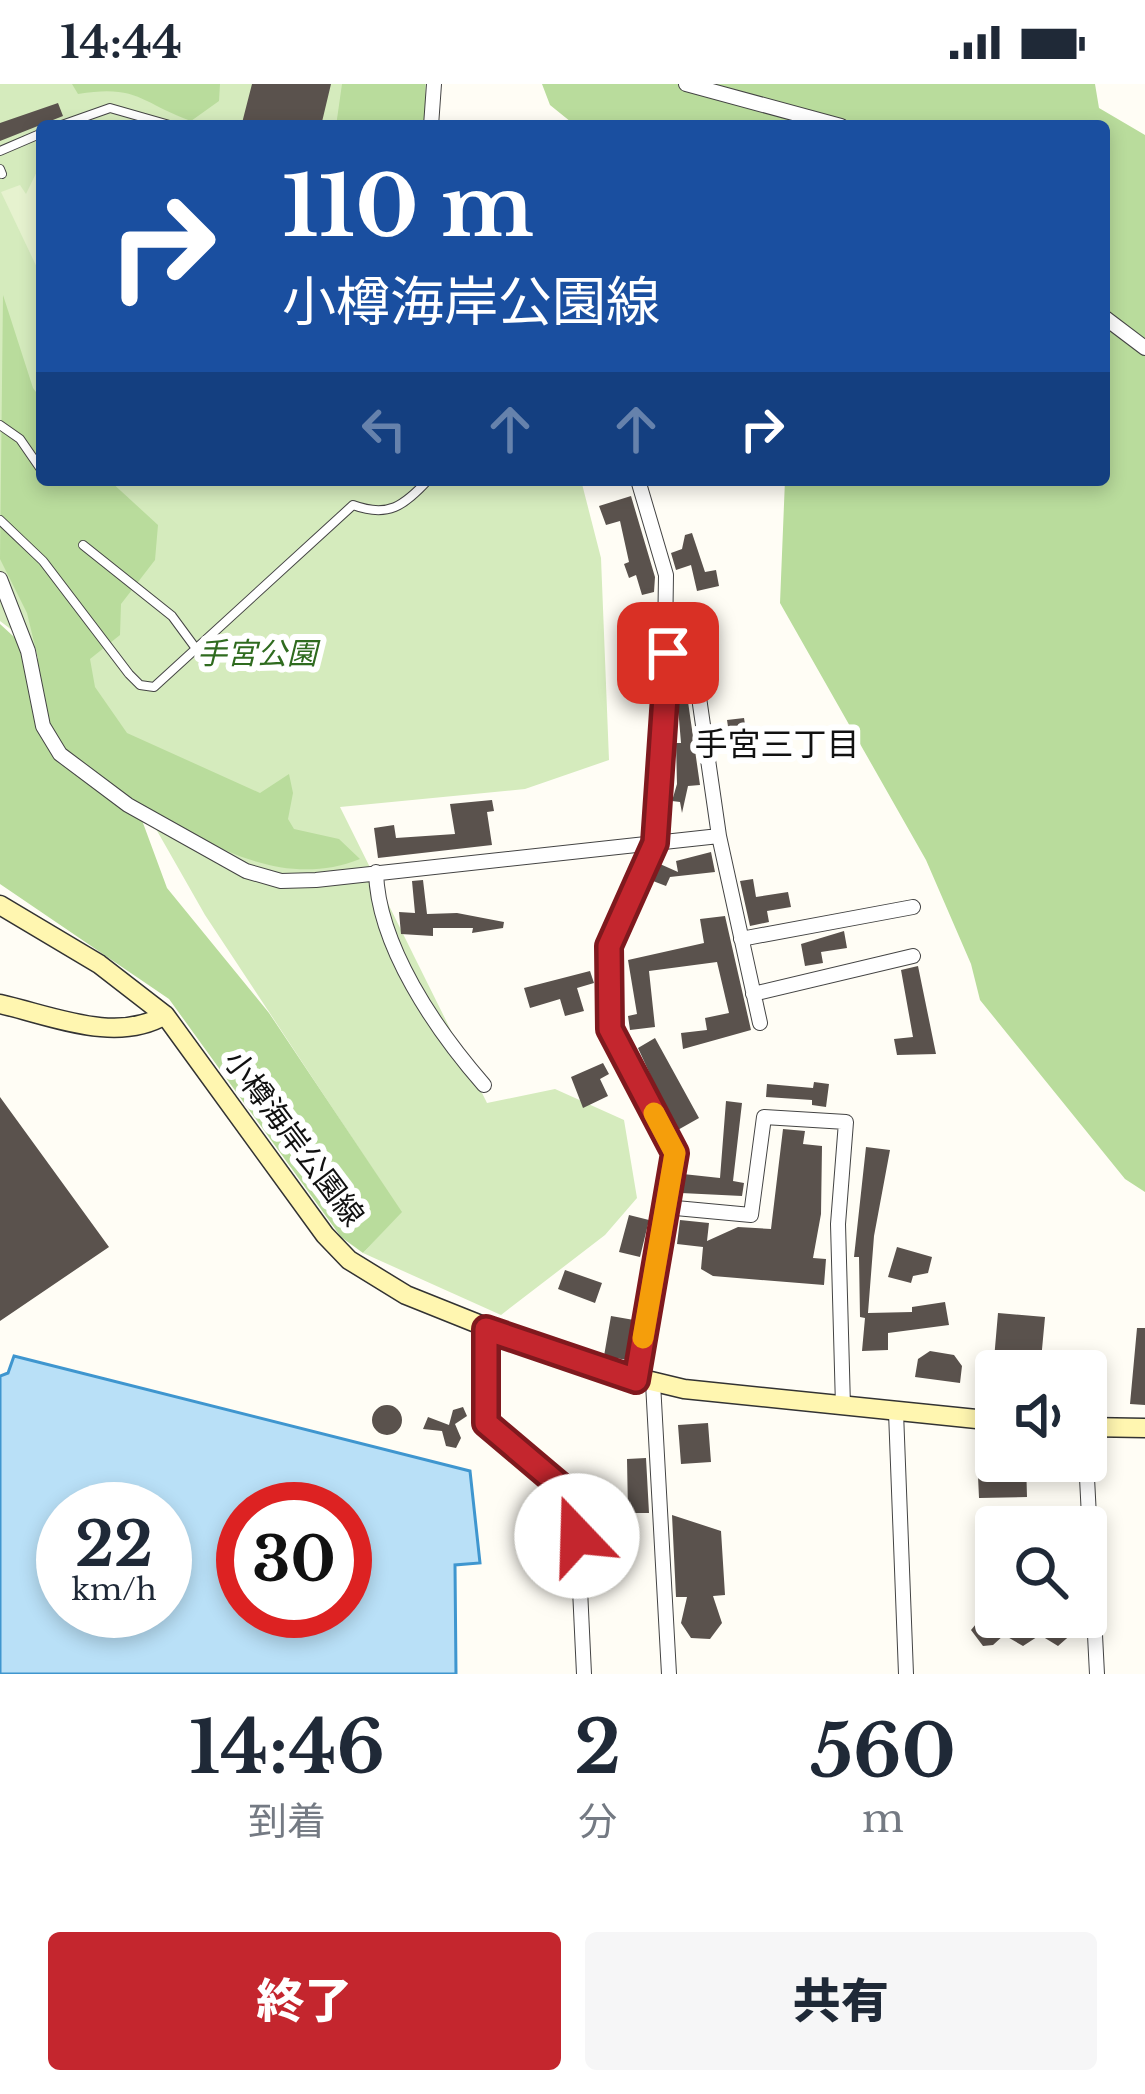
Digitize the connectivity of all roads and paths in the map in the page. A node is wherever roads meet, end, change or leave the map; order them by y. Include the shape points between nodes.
1 (434, 84) edge
2 (686, 84) edge
3 (76, 120) edge
4 (152, 120) edge
5 (431, 120) edge
6 (819, 120) edge
7 (36, 136) edge
8 (0, 151) edge
9 (1110, 322) edge
10 (1145, 348) edge
11 (0, 425) edge
12 (36, 462) edge
13 (421, 486) edge
14 (640, 486) edge
15 (0, 520) edge
16 (83, 545) dead end
17 (0, 579) edge
18 (669, 614) junction
19 (197, 650) junction
20 (719, 836) junction
21 (655, 843) junction
22 (376, 872) junction
23 (0, 905) edge
24 (913, 907) dead end
25 (741, 939) junction
26 (914, 956) dead end
27 (753, 994) junction
28 (0, 1004) edge
29 (166, 1015) junction
30 (760, 1023) dead end
31 (484, 1085) dead end
32 (665, 1208) junction
33 (486, 1329) junction
34 (645, 1381) junction
35 (843, 1406) junction
36 (896, 1412) junction
37 (975, 1419) edge
38 (1107, 1427) edge
39 (1145, 1428) edge
40 (1087, 1482) edge
41 (584, 1674) edge
42 (669, 1674) edge
43 (906, 1674) edge
44 (1097, 1674) edge

1 - 5 street
2 - 6 street
3 - 4 lane via 110,108
7 - 8 lane
9 - 10 street
11 - 12 lane
13 - 19 lane via 394,511 353,505
14 - 18 street
15 - 19 lane via 43,561 140,685 154,687
16 - 19 lane via 172,616
17 - 22 street via 28,650 43,726 60,754 91,779 246,871 280,881
18 - 20 street via 690,635
18 - 21 street
20 - 21 street
20 - 25 street
21 - 22 street
21 - 32 street via 609,946 608,978 610,1029 675,1153
22 - 31 street via 381,912 400,954
23 - 29 main road, 小樽海岸公園線
24 - 25 street
25 - 27 street
26 - 27 street
27 - 30 street
28 - 29 main road via 109,1029 141,1029
29 - 33 main road, 小樽海岸公園線 via 349,1260
32 - 34 street
32 - 35 street via 752,1215 764,1117 846,1122 838,1224
33 - 34 main road, 小樽海岸公園線
33 - 41 street via 486,1423 576,1504
34 - 35 main road, 小樽海岸公園線
34 - 42 street
35 - 36 main road, 小樽海岸公園線
36 - 37 main road, 小樽海岸公園線
36 - 43 street
38 - 39 main road
40 - 44 street

